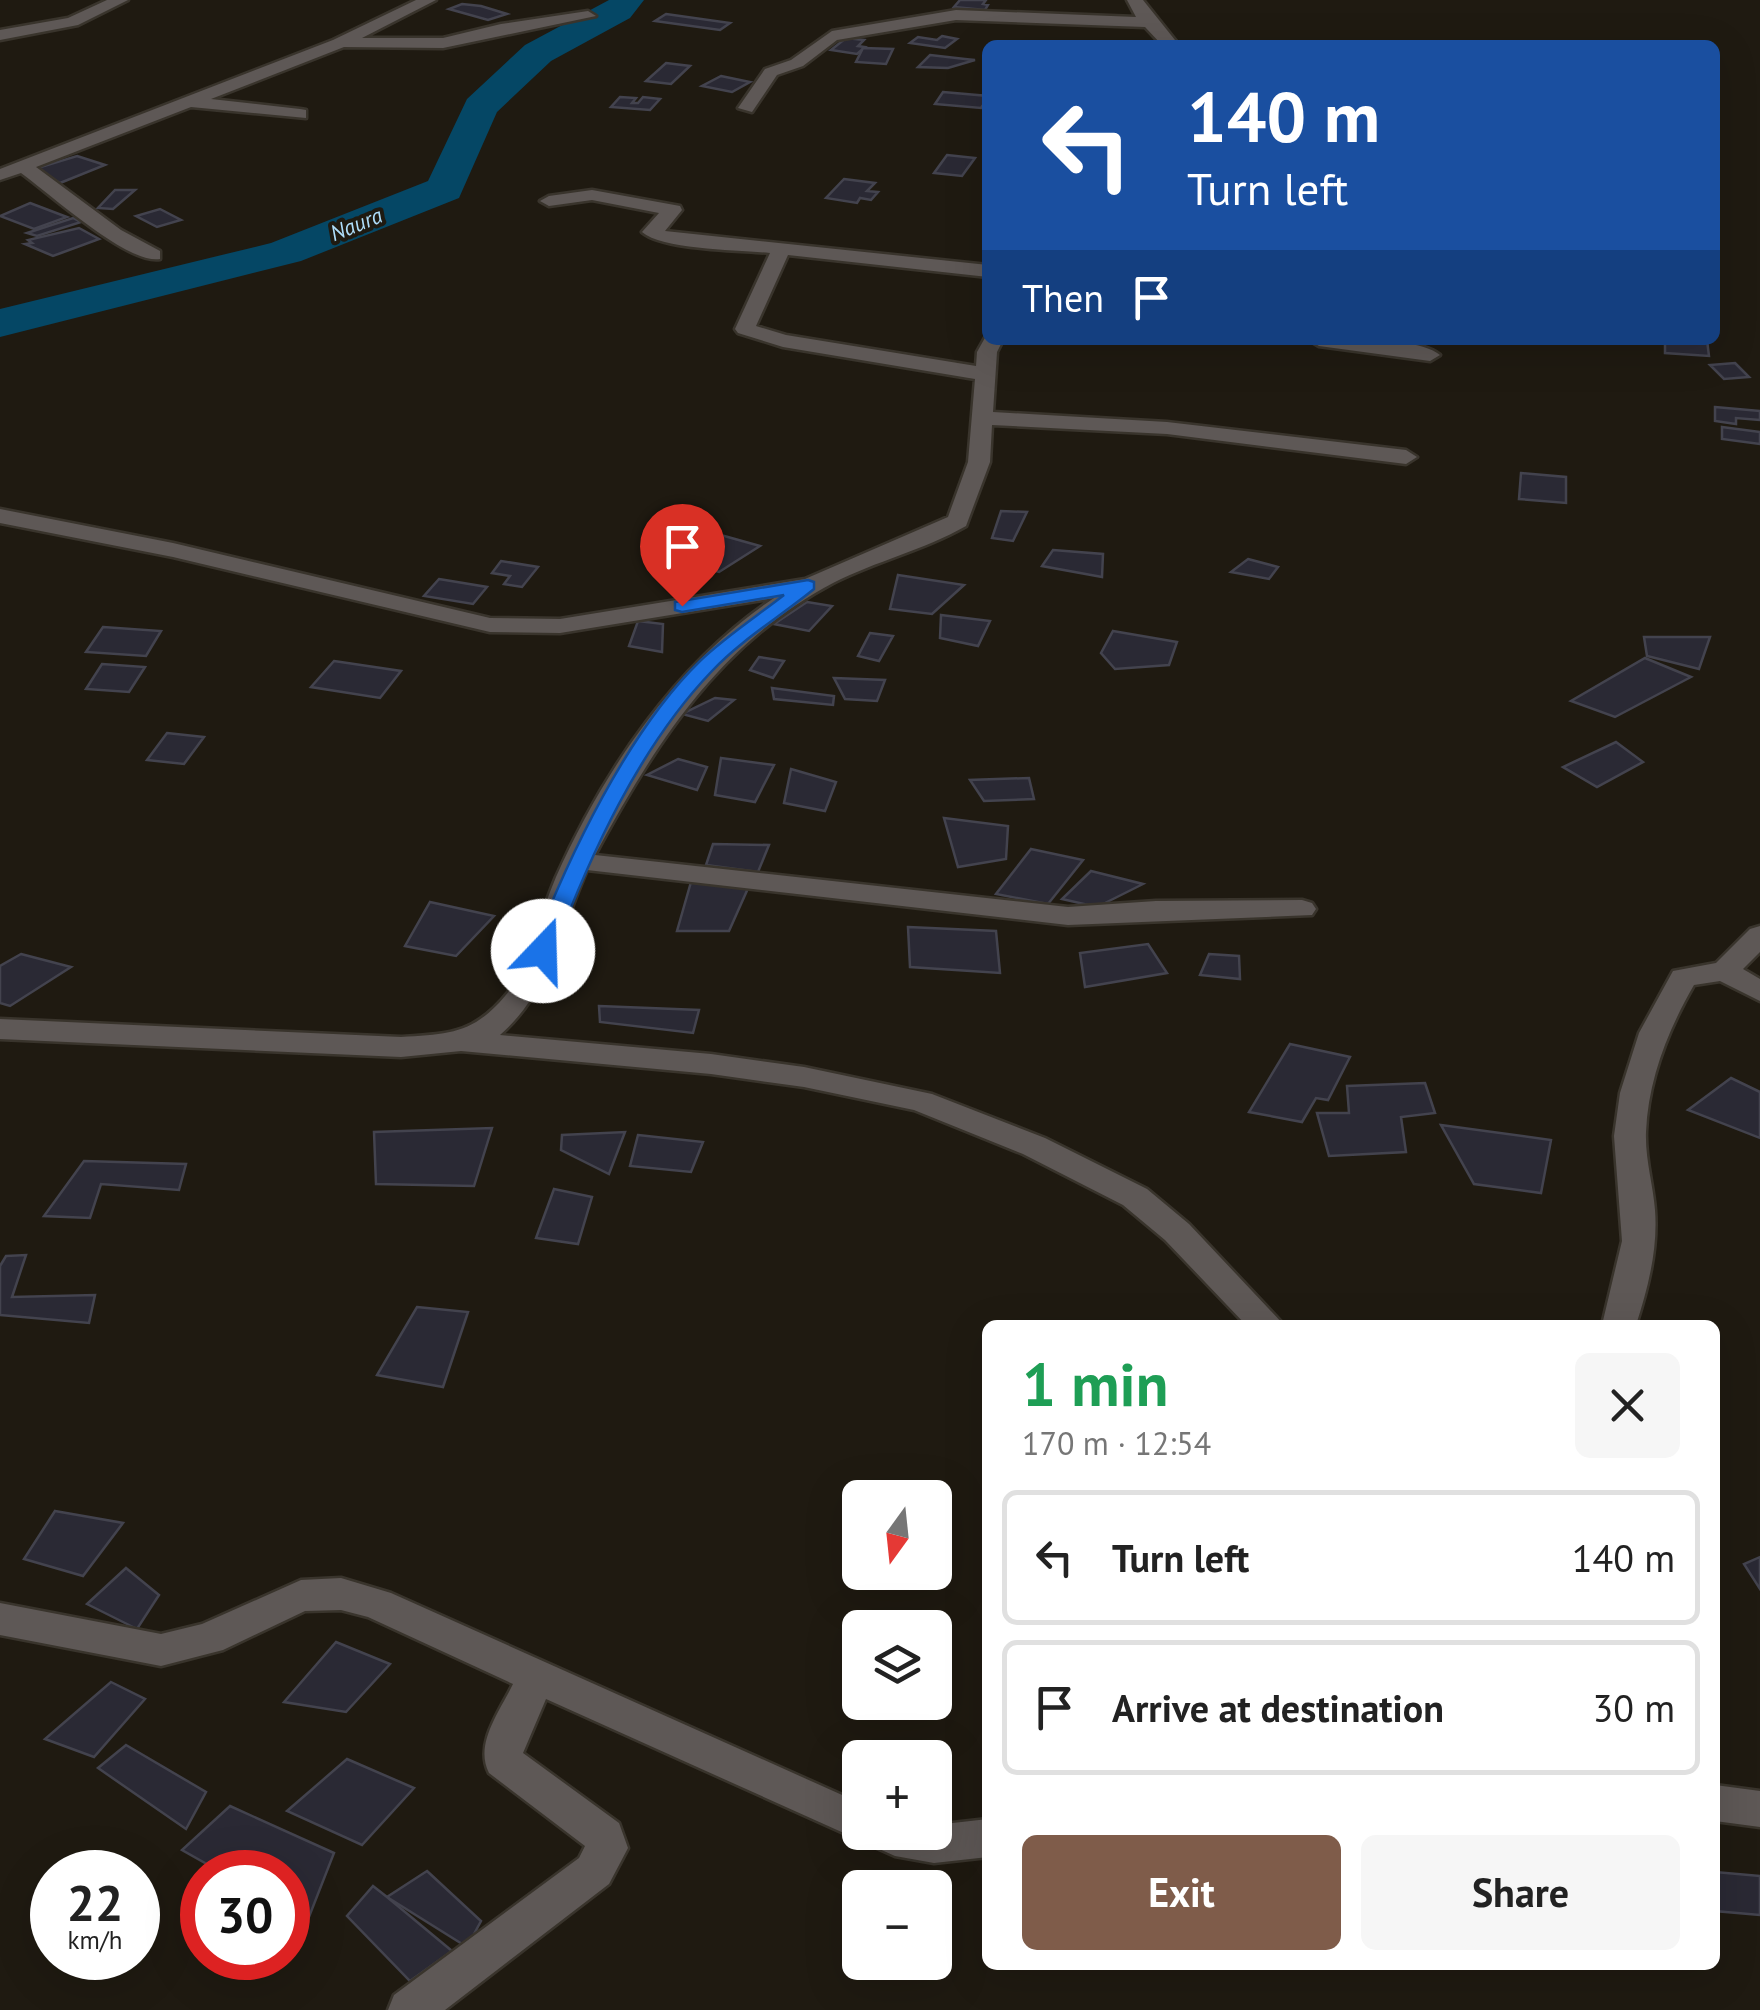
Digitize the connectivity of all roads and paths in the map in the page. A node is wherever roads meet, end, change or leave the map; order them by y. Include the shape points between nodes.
1 (120, 0) edge
2 (428, 0) edge
3 (1134, 0) edge
4 (588, 16) dead end
5 (1148, 22) junction
6 (0, 35) edge
7 (1165, 40) edge
8 (339, 43) junction
9 (190, 101) junction
10 (746, 108) dead end
11 (300, 114) dead end
12 (24, 167) junction
13 (0, 175) edge
14 (549, 201) dead end
15 (783, 246) junction
16 (153, 255) dead end
17 (982, 270) edge
18 (990, 345) edge
19 (1353, 345) edge
20 (1430, 356) dead end
21 (984, 374) junction
22 (980, 418) junction
23 (1406, 457) dead end
24 (0, 516) edge
25 (808, 586) junction
26 (578, 861) junction
27 (1302, 909) dead end
28 (1760, 935) edge
29 (1725, 971) junction
30 (1760, 992) edge
31 (0, 1029) edge
32 (464, 1042) junction
33 (1262, 1320) edge
34 (1621, 1320) edge
35 (0, 1619) edge
36 (538, 1676) junction
37 (1720, 1804) edge
38 (1760, 1809) edge
39 (842, 1816) edge
40 (982, 1839) edge
41 (952, 1845) edge
42 (410, 2010) edge

1 - 6 street via 72,22
2 - 8 street
3 - 5 street
4 - 8 street via 443,43
5 - 7 street
5 - 10 street via 956,15 832,36 797,63 771,72
8 - 9 street
9 - 11 street
9 - 12 street
12 - 13 street
12 - 16 street
14 - 15 street via 592,195 667,208 674,212 654,234
15 - 17 street
15 - 21 street via 745,329
18 - 21 street
19 - 20 street
21 - 22 street
22 - 23 street via 1168,428
22 - 25 street via 979,462 958,521
24 - 25 street via 490,625 560,626
25 - 26 street via 707,664 666,712
26 - 27 street via 1068,916
26 - 32 street via 531,982 509,1012
28 - 29 street
29 - 30 street
29 - 34 street via 1683,977 1656,1024 1641,1072 1630,1136 1637,1247
31 - 32 street via 401,1047
32 - 33 street via 711,1064 921,1101 1034,1146 1135,1197
35 - 36 street via 162,1650 209,1639 301,1596 341,1594
36 - 39 street
36 - 42 street via 503,1761 604,1836 607,1848 594,1871
37 - 38 street
40 - 41 street

